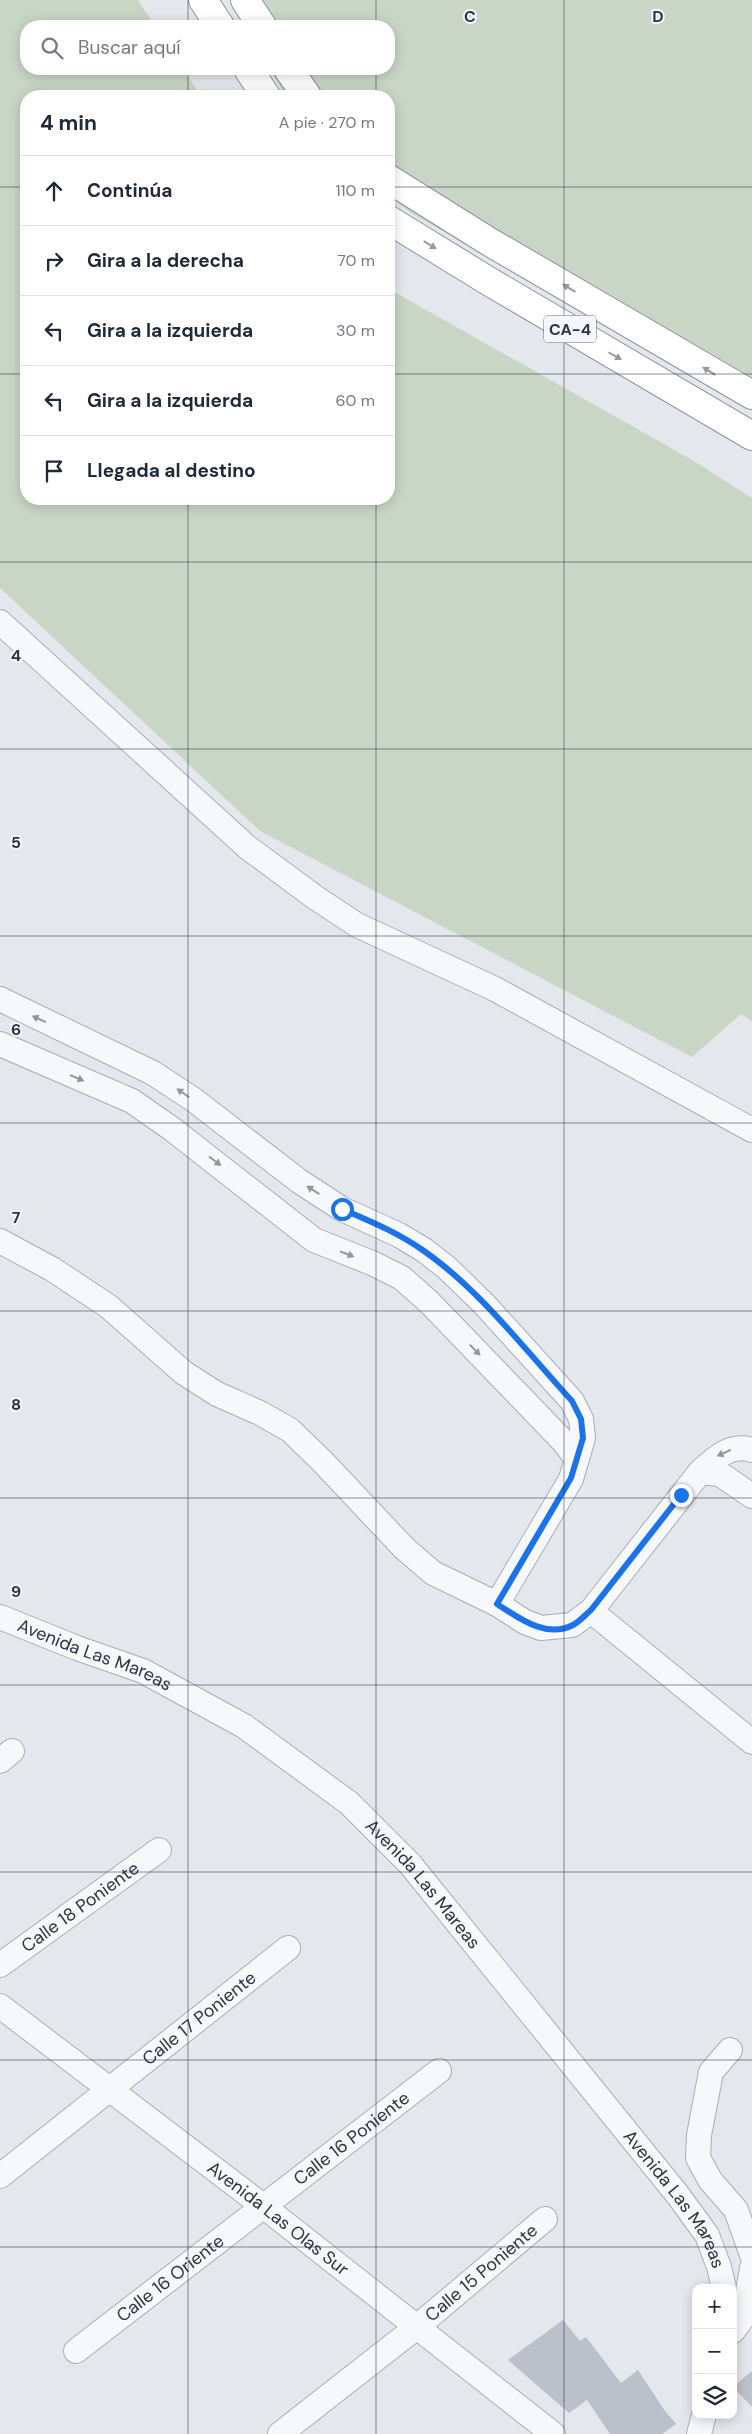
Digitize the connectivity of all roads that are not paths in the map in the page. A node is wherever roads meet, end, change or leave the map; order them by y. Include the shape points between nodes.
1 (203, 0) edge
2 (246, 0) edge
3 (216, 20) edge
4 (258, 20) edge
5 (252, 75) edge
6 (292, 75) edge
7 (262, 90) edge
8 (303, 90) edge
9 (395, 183) edge
10 (395, 224) edge
11 (752, 394) edge
12 (752, 436) edge
13 (0, 622) edge
14 (0, 1000) edge
15 (0, 1044) edge
16 (153, 1072) junction
17 (132, 1101) junction
18 (752, 1130) edge
19 (0, 1241) edge
20 (752, 1450) edge
21 (577, 1459) junction
22 (700, 1472) junction
23 (752, 1496) edge
24 (497, 1604) junction
25 (591, 1610) junction
26 (0, 1616) edge
27 (752, 1742) edge
28 (159, 1850) dead end
29 (288, 1948) dead end
30 (0, 1965) edge
31 (0, 2006) edge
32 (730, 2050) dead end
33 (439, 2071) dead end
34 (109, 2090) junction
35 (0, 2176) edge
36 (263, 2206) junction
37 (545, 2219) dead end
38 (752, 2255) edge
39 (752, 2268) edge
40 (723, 2284) edge
41 (418, 2326) junction
42 (734, 2329) edge
43 (76, 2351) dead end
44 (703, 2419) edge
45 (543, 2431) edge
46 (280, 2434) edge
47 (699, 2434) edge

1 - 3 highway
2 - 4 highway
5 - 7 highway
6 - 8 highway
11 -> 9 highway, CA-4 via 497,246
10 -> 12 highway, CA-4
13 - 18 street via 247,847 316,898 357,925 495,988
16 -> 14 street
15 -> 17 street
16 - 17 street
21 -> 16 street via 583,1438 581,1419 572,1401 447,1268 399,1235 342,1209 299,1181
17 -> 21 street via 314,1240 402,1278 429,1302
19 - 24 street via 52,1269 108,1306 184,1373 217,1394 260,1412 290,1430 404,1548 433,1573
20 -> 22 street via 742,1447 719,1454
21 - 24 street via 571,1478
22 - 23 street via 720,1474
22 - 25 street
24 - 25 street via 541,1628 572,1626
25 - 27 street
26 - 40 street, Avenida Las Mareas via 143,1671 244,1726 349,1803 410,1864 677,2194 707,2235
28 - 30 street, Calle 18 Poniente
29 - 34 street, Calle 17 Poniente
31 - 34 street, Avenida Las Olas Sur
32 - 38 street via 711,2072 698,2158 710,2180 736,2210
33 - 36 street, Calle 16 Poniente
34 - 35 street, Calle 17 Poniente
34 - 36 street, Avenida Las Olas Sur
36 - 41 street, Avenida Las Olas Sur
36 - 43 street, Calle 16 Oriente
37 - 41 street, Calle 15 Poniente
39 - 42 street via 744,2316
41 - 45 street, Avenida Las Olas Sur
41 - 46 street, Calle 15 Poniente
44 - 47 street

